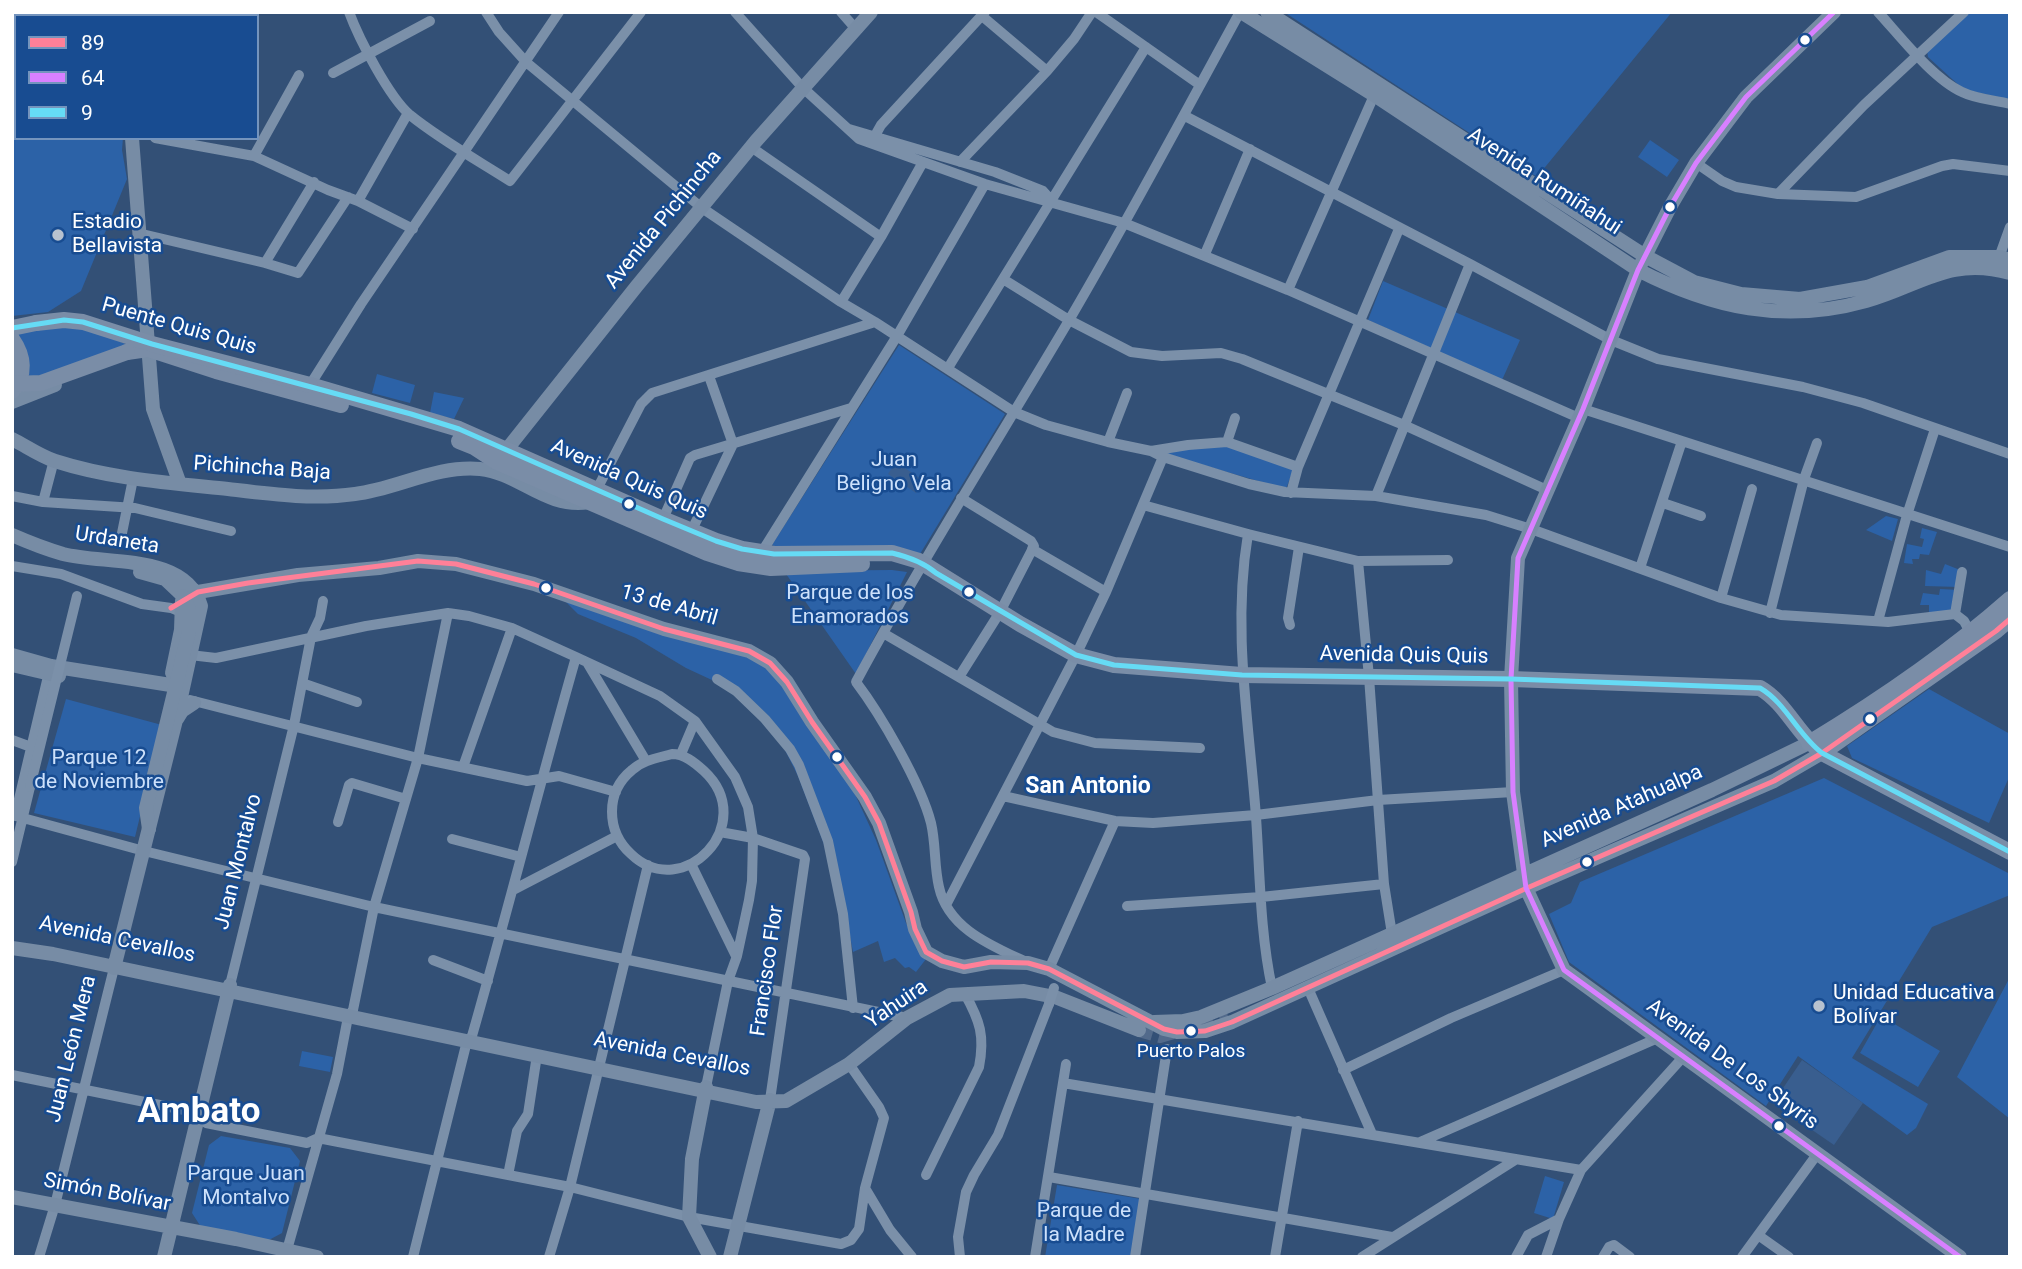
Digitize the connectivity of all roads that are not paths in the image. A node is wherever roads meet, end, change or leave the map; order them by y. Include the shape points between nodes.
1 (349, 12) edge
2 (486, 12) edge
3 (559, 12) edge
4 (641, 12) edge
5 (735, 12) edge
6 (841, 12) edge
7 (871, 12) edge
8 (1094, 12) edge
9 (1241, 12) edge
10 (1267, 12) edge
11 (1834, 12) edge
12 (1878, 12) edge
13 (1964, 12) edge
14 (984, 14) edge
15 (430, 21) dead end
16 (855, 28) junction
17 (1146, 47) junction
18 (1916, 54) junction
19 (369, 55) junction
20 (526, 62) junction
21 (1047, 71) junction
22 (333, 73) dead end
23 (299, 75) dead end
24 (1200, 85) junction
25 (802, 87) junction
26 (1377, 90) junction
27 (575, 101) junction
28 (2010, 104) edge
29 (408, 113) junction
30 (1185, 116) junction
31 (873, 139) junction
32 (132, 140) edge
33 (166, 140) edge
34 (751, 147) junction
35 (1250, 149) junction
36 (464, 153) junction
37 (254, 156) junction
38 (923, 162) junction
39 (960, 162) junction
40 (1696, 163) junction
41 (2010, 171) edge
42 (314, 182) junction
43 (985, 184) junction
44 (1330, 190) junction
45 (1778, 194) junction
46 (353, 199) junction
47 (1052, 201) junction
48 (702, 208) junction
49 (1124, 223) junction
50 (2010, 227) edge
51 (413, 229) junction
52 (1399, 229) junction
53 (138, 233) junction
54 (881, 237) junction
55 (1205, 254) junction
56 (1645, 256) junction
57 (2001, 262) edge
58 (265, 263) junction
59 (1470, 264) junction
60 (1638, 270) junction
61 (2010, 273) edge
62 (1003, 279) junction
63 (1288, 289) junction
64 (841, 302) junction
65 (1069, 320) junction
66 (876, 322) junction
67 (1361, 323) junction
68 (12, 328) edge
69 (897, 336) junction
70 (12, 339) edge
71 (1611, 340) junction
72 (148, 345) junction
73 (1432, 354) junction
74 (948, 368) junction
75 (709, 376) junction
76 (310, 385) junction
77 (13, 390) edge
78 (1127, 393) dead end
79 (1330, 394) junction
80 (851, 408) junction
81 (1014, 412) junction
82 (1581, 414) junction
83 (1234, 418) dead end
84 (1404, 425) junction
85 (1935, 429) junction
86 (12, 439) edge
87 (1682, 441) junction
88 (1108, 442) junction
89 (1227, 442) junction
90 (1817, 443) dead end
91 (733, 444) junction
92 (1151, 451) junction
93 (2010, 454) edge
94 (502, 455) junction
95 (1163, 457) junction
96 (54, 460) junction
97 (1298, 467) junction
98 (1804, 479) junction
99 (133, 480) junction
100 (180, 484) junction
101 (1752, 489) dead end
102 (1547, 490) junction
103 (1291, 493) junction
104 (12, 496) edge
105 (593, 496) junction
106 (1376, 496) junction
107 (961, 498) junction
108 (43, 502) junction
109 (1663, 503) junction
110 (1143, 505) junction
111 (128, 508) junction
112 (1908, 514) junction
113 (1700, 516) dead end
114 (663, 519) junction
115 (1531, 529) junction
116 (231, 531) dead end
117 (122, 533) dead end
118 (1248, 534) junction
119 (12, 535) edge
120 (689, 537) junction
121 (1033, 547) junction
122 (1300, 547) junction
123 (2010, 547) edge
124 (758, 560) junction
125 (1448, 560) dead end
126 (1358, 561) junction
127 (12, 566) edge
128 (1640, 568) junction
129 (927, 569) junction
130 (1962, 572) dead end
131 (79, 583) junction
132 (1106, 592) junction
133 (1721, 598) junction
134 (2010, 599) edge
135 (323, 601) dead end
136 (186, 603) junction
137 (1000, 612) junction
138 (449, 613) junction
139 (1770, 613) junction
140 (1955, 614) junction
141 (2010, 619) edge
142 (1878, 621) junction
143 (1290, 625) dead end
144 (512, 628) junction
145 (1970, 632) junction
146 (883, 633) junction
147 (311, 637) junction
148 (190, 655) junction
149 (1076, 655) junction
150 (576, 657) junction
151 (13, 661) edge
152 (588, 664) junction
153 (50, 670) junction
154 (1241, 675) junction
155 (960, 677) junction
156 (1369, 677) junction
157 (717, 679) dead end
158 (1511, 679) junction
159 (302, 683) junction
160 (186, 694) junction
161 (357, 702) dead end
162 (695, 721) junction
163 (294, 725) junction
164 (1041, 726) junction
165 (12, 740) edge
166 (31, 747) junction
167 (1200, 748) dead end
168 (1816, 748) junction
169 (681, 754) junction
170 (418, 758) junction
171 (646, 761) junction
172 (463, 767) junction
173 (735, 777) junction
174 (541, 778) junction
175 (718, 789) junction
176 (616, 792) junction
177 (1514, 792) junction
178 (1003, 796) junction
179 (406, 799) junction
180 (1378, 800) junction
181 (1256, 815) junction
182 (17, 816) edge
183 (1115, 821) junction
184 (338, 822) dead end
185 (149, 829) junction
186 (720, 832) junction
187 (617, 836) junction
188 (753, 838) junction
189 (452, 839) dead end
190 (144, 851) junction
191 (2010, 852) edge
192 (521, 857) junction
193 (12, 862) edge
194 (691, 864) junction
195 (648, 865) junction
196 (257, 879) junction
197 (1525, 881) junction
198 (1384, 884) junction
199 (513, 890) junction
200 (1261, 897) junction
201 (946, 905) junction
202 (1127, 906) dead end
203 (374, 907) junction
204 (501, 935) junction
205 (12, 940) edge
206 (1390, 940) junction
207 (12, 948) edge
208 (926, 952) joint
209 (737, 956) junction
210 (433, 960) dead end
211 (626, 960) junction
212 (115, 964) junction
213 (1028, 964) junction
214 (1049, 969) junction
215 (1564, 970) junction
216 (488, 981) junction
217 (728, 981) junction
218 (1060, 982) junction
219 (229, 988) junction
220 (1272, 988) junction
221 (1308, 988) junction
222 (786, 993) junction
223 (965, 994) junction
224 (853, 1008) junction
225 (351, 1014) junction
226 (1228, 1016) tunnel mouth
227 (907, 1018) junction
228 (1141, 1025) junction
229 (469, 1038) junction
230 (1658, 1038) junction
231 (1167, 1049) dead end
232 (537, 1055) junction
233 (1684, 1056) junction
234 (849, 1064) junction
235 (1066, 1064) dead end
236 (600, 1066) junction
237 (1343, 1070) junction
238 (12, 1075) edge
239 (1063, 1083) junction
240 (84, 1089) junction
241 (705, 1090) junction
242 (1161, 1099) junction
243 (770, 1100) junction
244 (199, 1112) junction
245 (1298, 1121) junction
246 (1372, 1134) junction
247 (318, 1138) junction
248 (1419, 1142) junction
249 (1818, 1153) junction
250 (438, 1160) junction
251 (1515, 1160) junction
252 (1581, 1170) junction
253 (508, 1175) junction
254 (926, 1175) dead end
255 (1049, 1177) junction
256 (570, 1187) junction
257 (865, 1188) junction
258 (1146, 1195) junction
259 (12, 1197) edge
260 (55, 1205) junction
261 (689, 1217) junction
262 (1282, 1217) junction
263 (1559, 1219) junction
264 (739, 1225) junction
265 (171, 1226) junction
266 (1758, 1235) junction
267 (1392, 1237) junction
268 (286, 1253) edge
269 (708, 1256) edge
270 (39, 1257) edge
271 (164, 1257) edge
272 (317, 1257) edge
273 (413, 1257) edge
274 (549, 1257) edge
275 (730, 1257) edge
276 (912, 1257) edge
277 (960, 1257) edge
278 (1035, 1257) edge
279 (1135, 1257) edge
280 (1275, 1257) edge
281 (1362, 1257) edge
282 (1516, 1257) edge
283 (1546, 1257) edge
284 (1603, 1257) edge
285 (1630, 1257) edge
286 (1742, 1257) edge
287 (1789, 1257) edge
288 (1959, 1257) edge

1 - 19 street
2 - 20 street
3 - 20 street
4 - 27 street
5 - 25 street
6 - 16 street
7 - 16 street, Avenida Pichincha
8 - 17 street
8 - 21 street
9 - 24 street
9 - 26 street, Avenida Rumiñahui
10 - 26 street, Avenida Rumiñahui
11 - 40 street, Avenida De Los Shyris via 1746,97
12 - 18 street
13 - 18 street
14 - 21 street
14 - 31 street
15 - 19 street
16 - 25 street, Avenida Pichincha
17 - 24 street
17 - 47 street
18 - 28 street via 1959,91
18 - 45 street
19 - 22 street
19 - 29 street
20 - 27 street
20 - 36 street
21 - 39 street
23 - 37 street
24 - 30 street
25 - 31 street via 859,139
25 - 34 street, Avenida Pichincha
26 - 44 street
26 - 56 street, Avenida Rumiñahui
26 - 60 street, Avenida Rumiñahui
27 - 36 street via 510,181
27 - 48 street
29 - 36 street
29 - 46 street
30 - 35 street
30 - 49 street
31 - 38 street
31 - 39 street
32 - 53 street
33 - 37 street
34 - 48 street, Avenida Pichincha
34 - 54 street
35 - 44 street
35 - 55 street
36 - 51 street
37 - 42 street
38 - 43 street
38 - 54 street
39 - 47 street via 1043,191
40 - 45 street via 1736,187
40 - 56 street, Avenida De Los Shyris
41 - 45 street via 1953,164 1858,197
42 - 46 street
42 - 58 street
43 - 47 street
43 - 69 street
44 - 52 street
44 - 63 street
46 - 51 street
46 - 58 street via 301,271
47 - 49 street
47 - 62 street
48 - 64 street
48 - 94 street, Avenida Pichincha
49 - 55 street
49 - 65 street
50 - 57 street
51 - 76 street
52 - 59 street
52 - 67 street
53 - 58 street
53 - 72 street
54 - 64 street
55 - 63 street
56 - 57 street, Avenida Rumiñahui via 1695,282 1741,294 1800,299 1867,287 1949,257
56 - 60 street, Avenida De Los Shyris
57 - 60 street, Avenida Rumiñahui via 1929,276 1868,300 1788,313 1704,299
57 - 61 street, Avenida Rumiñahui
59 - 71 street
59 - 73 street
60 - 71 street, Avenida De Los Shyris
62 - 65 street
62 - 74 street
63 - 67 street
64 - 66 street
65 - 79 street via 1131,352 1162,356 1221,353
65 - 81 street
66 - 69 street
66 - 75 street
67 - 73 street
67 - 79 street
68 - 76 main road, Puente Quis Quis, bridge via 64,320 83,322
69 - 74 street
69 - 80 street
70 - 77 main road via 22,361
71 - 82 street, Avenida De Los Shyris
71 - 85 street via 1658,359 1863,403
72 - 77 street
72 - 77 main road, bridge
72 - 94 main road, Avenida Quis Quis via 216,371
72 - 100 street via 153,409
73 - 82 street
73 - 84 street
74 - 81 street
75 - 91 street
75 - 105 street via 646,397
76 - 94 main road, Avenida Quis Quis via 459,429
78 - 88 street
79 - 84 street
79 - 97 street
80 - 91 street
80 - 124 street
81 - 88 street
81 - 107 street
82 - 87 street
82 - 102 street, Avenida De Los Shyris
83 - 89 street
84 - 102 street
84 - 106 street
85 - 93 street
85 - 112 street
86 - 96 street, Pichincha Baja
87 - 98 street
87 - 109 street
88 - 92 street
89 - 92 street
89 - 97 street
90 - 98 street
91 - 114 street via 690,458
91 - 120 street
92 - 95 street
94 - 105 main road, Avenida Quis Quis
95 - 103 street
95 - 110 street
96 - 99 street, Pichincha Baja
96 - 108 street
97 - 103 street
98 - 112 street
98 - 139 street
99 - 100 street, Pichincha Baja
99 - 111 street
100 - 105 street, Pichincha Baja via 343,496 452,469 481,469 547,498 573,504
101 - 133 street
102 - 115 street, Avenida De Los Shyris
103 - 106 street
104 - 108 street
105 - 114 main road, Avenida Quis Quis
105 - 120 main road, Avenida Quis Quis
106 - 115 street via 1464,510
107 - 121 street via 1031,541
107 - 129 street
108 - 111 street
109 - 113 street
109 - 128 street
110 - 118 street
110 - 132 street
111 - 116 street
111 - 117 street
112 - 123 street
112 - 142 street
114 - 120 main road, Avenida Quis Quis
115 - 128 street
115 - 158 street, Avenida De Los Shyris via 1518,558
118 - 122 street
118 - 154 street via 1242,569
119 - 136 street, Urdaneta via 63,554 165,579
120 - 124 main road, Avenida Quis Quis via 707,553
121 - 132 street
121 - 137 street
122 - 126 street
122 - 143 street
124 - 129 main road, Avenida Quis Quis via 886,562
125 - 126 street
126 - 156 street
127 - 131 street, 13 de Abril via 61,574
128 - 133 street
129 - 137 main road, Avenida Quis Quis
129 - 146 street
130 - 140 street
131 - 136 street, 13 de Abril via 142,604
131 - 182 street, bridge via 30,787
132 - 149 street
133 - 139 street
134 - 145 main road, Avenida Atahualpa
135 - 147 street, Juan Montalvo
136 - 148 street, Juan León Mera
136 - 160 street, Juan León Mera
136 - 185 street, bridge via 189,631 146,808
136 - 208 street, 13 de Abril via 229,587 298,575 418,561 456,564 749,651 770,663 787,682 862,791
137 - 149 main road, Avenida Quis Quis
137 - 155 street
138 - 144 street
138 - 147 street
138 - 170 street
139 - 142 street
140 - 142 street
140 - 145 street
141 - 168 main road
144 - 150 street
144 - 172 street
145 - 168 main road, Avenida Atahualpa
146 - 155 street
146 - 201 street via 856,682 914,780 931,823 939,889
147 - 148 street via 216,658
147 - 159 street, Juan Montalvo
148 - 160 street, Juan León Mera
149 - 154 main road, Avenida Quis Quis via 1114,665
149 - 164 street
150 - 152 street
150 - 174 street
151 - 153 street
152 - 162 street via 660,696
152 - 171 street
153 - 160 street
153 - 166 street
154 - 156 main road, Avenida Quis Quis
154 - 181 street
155 - 164 street
156 - 158 main road, Avenida Quis Quis
156 - 180 street
157 - 224 street via 765,719 799,765 828,841 843,914
158 - 168 main road, Avenida Quis Quis via 1760,688
158 - 177 street, Avenida De Los Shyris
159 - 161 street
159 - 163 street, Juan Montalvo
160 - 163 street
160 - 185 street, Juan León Mera
162 - 169 street
162 - 173 street
163 - 170 street
163 - 196 street, Juan Montalvo
164 - 167 street via 1095,743
164 - 178 street
165 - 166 street
166 - 182 street
168 - 191 main road, Avenida Quis Quis
168 - 197 street, Avenida Atahualpa via 1774,781
169 - 171 street
169 - 175 street
170 - 172 street
170 - 179 street
171 - 176 street via 623,779
172 - 174 street via 527,781
173 - 175 street
173 - 188 street via 748,807
174 - 176 street via 559,776
174 - 192 street
175 - 186 street via 723,803
176 - 187 street via 612,821
177 - 180 street
177 - 197 street, Avenida De Los Shyris
178 - 183 street
178 - 201 street
179 - 184 street via 352,783
179 - 203 street
180 - 181 street
180 - 198 street
181 - 183 street via 1153,824
181 - 200 street
182 - 190 street
182 - 193 street
183 - 214 street
185 - 190 street, Juan León Mera
186 - 188 street
186 - 194 street via 709,851
187 - 195 street via 635,859
187 - 199 street
188 - 209 street via 752,881
188 - 222 street, Francisco Flor via 806,859
189 - 192 street
190 - 196 street
190 - 212 street, Juan León Mera
192 - 199 street
194 - 195 street via 677,869
194 - 209 street
195 - 211 street
196 - 203 street
196 - 219 street, Juan Montalvo
197 - 206 street, Avenida Atahualpa
197 - 215 street, Avenida De Los Shyris
198 - 200 street
198 - 206 street
199 - 204 street
200 - 202 street
200 - 220 street
201 - 213 street via 969,932
203 - 204 street
203 - 225 street
204 - 211 street
204 - 216 street
205 - 212 street, Avenida Cevallos
206 - 220 street, Avenida Atahualpa
206 - 221 street, Avenida Atahualpa
206 - 226 street
207 - 212 street, Avenida Cevallos
208 - 213 street, Avenida Atahualpa via 964,967 990,961
209 - 217 street
210 - 216 street
211 - 217 street
211 - 236 street
212 - 219 street, Avenida Cevallos
212 - 240 street, Juan León Mera
213 - 214 street, Avenida Atahualpa
214 - 218 street, Avenida Atahualpa
215 - 230 street, Avenida De Los Shyris
215 - 237 street via 1451,1017
216 - 229 street
217 - 222 street
217 - 241 street
218 - 228 street, Avenida Atahualpa
218 - 277 street, bridge via 998,1135 966,1192 958,1237
219 - 225 street, Avenida Cevallos
219 - 244 street, Juan Montalvo
220 - 228 street, Avenida Atahualpa via 1201,1017
221 - 228 street, Avenida Atahualpa via 1205,1031 1177,1032
221 - 237 street
222 - 224 street
222 - 243 street, Francisco Flor
223 - 227 street, Yahuira via 950,995
223 - 228 street, Yahuira via 1024,991
223 - 254 street via 982,1031 983,1049 979,1067
224 - 227 street
225 - 229 street, Avenida Cevallos
225 - 247 street
227 - 234 street, Yahuira
229 - 232 street, Avenida Cevallos
229 - 236 street, Avenida Cevallos
229 - 250 street
230 - 233 street, Avenida De Los Shyris
230 - 248 street
231 - 242 street
232 - 236 street, Avenida Cevallos
232 - 253 street via 528,1114 517,1132
233 - 249 street, Avenida De Los Shyris
233 - 252 street
234 - 243 street, Yahuira via 786,1101
234 - 257 street via 884,1118
235 - 239 street
236 - 241 street, Avenida Cevallos
236 - 256 street
237 - 246 street
238 - 240 street
239 - 242 street
239 - 255 street
240 - 244 street
240 - 260 street, Juan León Mera
241 - 243 street, Avenida Cevallos via 759,1094
241 - 261 street via 692,1159
242 - 245 street
242 - 258 street
243 - 264 street, Francisco Flor
244 - 247 street via 206,1123 307,1143
244 - 265 street, Juan Montalvo
245 - 246 street
245 - 262 street
246 - 248 street
247 - 250 street
247 - 268 street
248 - 251 street
249 - 266 street
249 - 288 street, Avenida De Los Shyris
250 - 253 street
250 - 273 street
251 - 252 street
251 - 267 street
252 - 263 street
253 - 256 street
255 - 258 street
255 - 278 street
256 - 261 street
256 - 274 street
257 - 264 street via 859,1229 848,1242
257 - 276 street
258 - 262 street
258 - 279 street
259 - 260 street, Simón Bolívar
260 - 265 street, Simón Bolívar
260 - 270 street, Juan León Mera
261 - 264 street
261 - 269 street
262 - 267 street
262 - 280 street
263 - 282 street via 1528,1235
263 - 283 street
264 - 275 street, Francisco Flor
265 - 268 street, Simón Bolívar
265 - 271 street, Juan Montalvo
266 - 286 street
266 - 287 street
267 - 281 street
268 - 272 street, Simón Bolívar
284 - 285 street via 1614,1245

